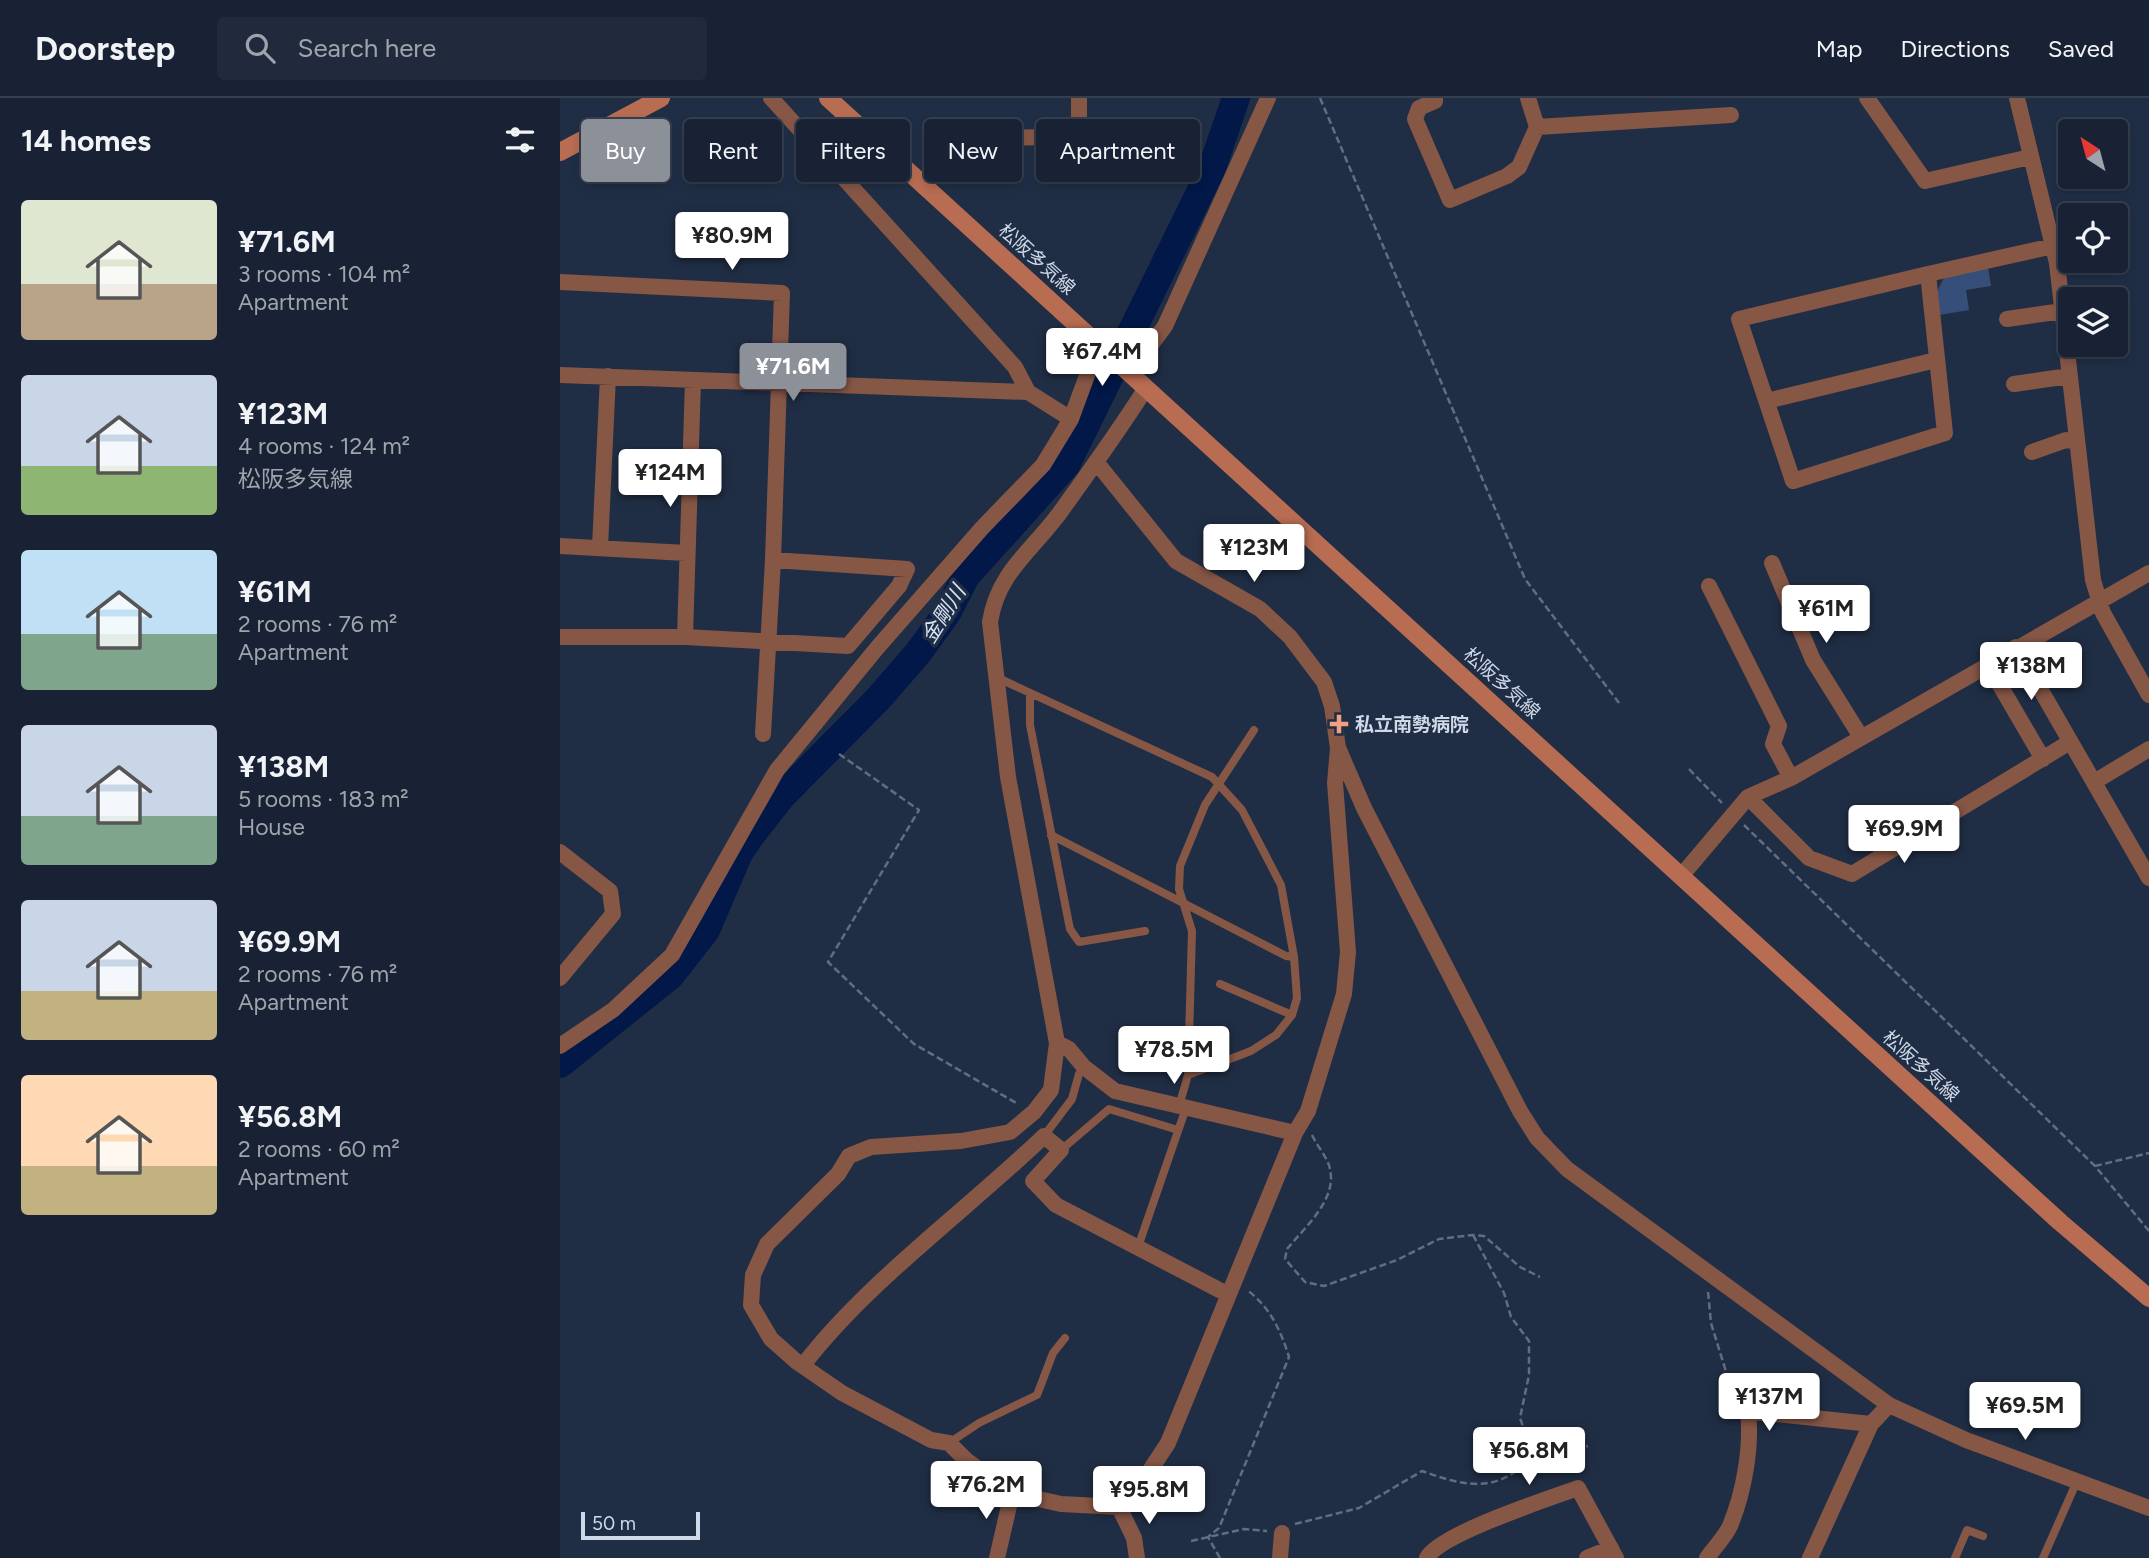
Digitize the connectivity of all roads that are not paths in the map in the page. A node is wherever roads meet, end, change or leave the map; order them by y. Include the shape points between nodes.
1 (661, 98) edge
2 (771, 98) edge
3 (828, 98) edge
4 (1079, 98) edge
5 (1268, 98) edge
6 (1435, 98) edge
7 (1528, 98) edge
8 (1867, 98) edge
9 (2017, 98) edge
10 (1731, 115) dead end
11 (1079, 119) edge
12 (1537, 127) junction
13 (1036, 137) edge
14 (560, 152) edge
15 (2030, 157) junction
16 (923, 184) junction
17 (2053, 246) junction
18 (1928, 274) junction
19 (560, 282) edge
20 (2059, 287) edge
21 (2058, 312) edge
22 (2007, 319) dead end
23 (1103, 347) junction
24 (2067, 357) edge
25 (1936, 360) junction
26 (1127, 370) junction
27 (560, 375) edge
28 (608, 376) junction
29 (2069, 376) junction
30 (693, 382) junction
31 (779, 384) junction
32 (2014, 384) dead end
33 (1146, 388) junction
34 (1028, 391) junction
35 (1767, 401) junction
36 (1071, 419) junction
37 (2077, 442) junction
38 (2032, 453) dead end
39 (1097, 464) junction
40 (560, 546) edge
41 (600, 547) junction
42 (686, 553) junction
43 (773, 560) junction
44 (1772, 563) dead end
45 (2149, 573) edge
46 (1709, 586) dead end
47 (2098, 601) junction
48 (685, 637) junction
49 (560, 638) edge
50 (766, 642) junction
51 (2016, 647) junction
52 (1987, 663) junction
53 (995, 677) junction
54 (1030, 693) junction
55 (2149, 695) edge
56 (1254, 730) dead end
57 (762, 734) dead end
58 (1861, 737) junction
59 (2070, 742) junction
60 (1338, 748) junction
61 (2149, 749) edge
62 (2043, 759) junction
63 (1791, 778) junction
64 (2094, 782) junction
65 (1219, 783) junction
66 (1748, 797) junction
67 (1051, 835) junction
68 (560, 852) edge
69 (1682, 875) junction
70 (2149, 878) edge
71 (1185, 904) junction
72 (1145, 931) dead end
73 (1294, 957) junction
74 (560, 978) edge
75 (1220, 984) dead end
76 (1292, 1015) junction
77 (1057, 1043) junction
78 (560, 1046) edge
79 (1084, 1067) junction
80 (1188, 1076) junction
81 (1182, 1107) junction
82 (1178, 1130) junction
83 (1295, 1133) junction
84 (1044, 1136) junction
85 (1061, 1150) junction
86 (1138, 1248) junction
87 (1231, 1287) junction
88 (2149, 1298) edge
89 (1065, 1338) dead end
90 (804, 1364) junction
91 (1889, 1405) junction
92 (1871, 1424) junction
93 (949, 1443) junction
94 (2077, 1482) junction
95 (1012, 1493) junction
96 (1119, 1507) junction
97 (2149, 1508) edge
98 (1282, 1533) road end
99 (1983, 1536) dead end
100 (1613, 1553) edge
101 (997, 1558) edge
102 (1137, 1558) edge
103 (1280, 1558) edge
104 (1427, 1558) edge
105 (1587, 1558) edge
106 (1707, 1558) edge
107 (1810, 1558) edge
108 (1955, 1558) edge
109 (2043, 1558) edge

1 - 14 main road
2 - 34 street via 1015,367
3 - 16 main road, 松阪多気線
4 - 11 street
5 - 26 street via 1165,326
6 - 12 street via 1419,108 1415,119 1450,200 1519,167
7 - 12 street
8 - 15 street via 1925,181
9 - 15 street
10 - 12 street
13 - 16 street via 938,140 938,157
15 - 17 street
16 - 23 main road, 松阪多気線
17 - 18 street
17 - 20 street
18 - 25 street
18 - 35 street via 1739,318
19 - 31 street via 782,293
21 - 22 street
23 - 26 main road, 松阪多気線
23 - 36 street
24 - 29 street
25 - 35 street
25 - 35 street via 1945,433 1793,481
26 - 33 main road, 松阪多気線
27 - 28 street
28 - 30 street
28 - 41 street
29 - 32 street
29 - 37 street
30 - 31 street
30 - 42 street
31 - 34 street
31 - 43 street
33 - 39 street
33 - 69 main road, 松阪多気線
34 - 36 street
36 - 78 street via 1042,465 982,528 777,770 672,955 613,1010
37 - 38 street via 2066,440
37 - 47 street
39 - 53 street via 1002,581 990,622
39 - 60 street via 1176,561 1260,609 1290,637 1324,682
40 - 41 street
41 - 42 street
42 - 48 street
43 - 50 street
43 - 50 street via 907,569 899,586 848,646
44 - 58 street via 1813,660
45 - 47 street
46 - 63 street via 1779,726 1773,744
47 - 51 street
47 - 55 street
48 - 49 street
48 - 50 street
50 - 57 street
51 - 52 street
51 - 59 street
52 - 58 street
52 - 62 street
53 - 54 lane
53 - 77 street via 1008,777
54 - 65 lane
54 - 67 lane via 1030,725
56 - 65 lane
58 - 63 street
59 - 62 street
59 - 64 street
60 - 83 street via 1335,783 1348,951 1344,993 1308,1111
60 - 91 street via 1383,844 1537,1138 1567,1169
61 - 64 street
62 - 66 street via 1852,874 1809,858
63 - 66 street
64 - 70 street
65 - 71 lane via 1180,866
65 - 73 lane via 1242,810 1281,885
66 - 69 street
67 - 71 lane
67 - 72 lane via 1070,929 1079,942
68 - 74 street via 610,891 613,914
69 - 88 main road, 松阪多気線
71 - 73 lane
71 - 80 lane via 1192,931
73 - 76 lane via 1297,998
75 - 76 lane
76 - 80 lane via 1276,1035 1251,1051
77 - 79 street
77 - 90 street via 1051,1090 1010,1132 961,1141 871,1147 849,1156 838,1174 767,1244 752,1275 751,1305 771,1339
79 - 81 street via 1115,1091
79 - 84 lane via 1072,1099
80 - 81 lane
81 - 82 lane
81 - 83 street
82 - 85 lane via 1109,1109
82 - 86 lane
83 - 87 street
84 - 85 street
84 - 90 street via 834,1325
85 - 86 street via 1033,1181 1056,1205
86 - 87 street
87 - 96 street via 1168,1443 1134,1495
89 - 93 lane via 1053,1353 1037,1395
90 - 93 street via 842,1393 931,1440
91 - 92 street
91 - 94 street
92 - 106 street via 1748,1411 1751,1439 1735,1509 1729,1528
92 - 107 street
93 - 95 street
94 - 97 street
94 - 109 lane
95 - 96 street via 1061,1504
95 - 101 street
96 - 102 street
98 - 103 street
99 - 108 lane via 1967,1530
100 - 104 street via 1578,1488 1457,1536 1437,1546
100 - 105 street

